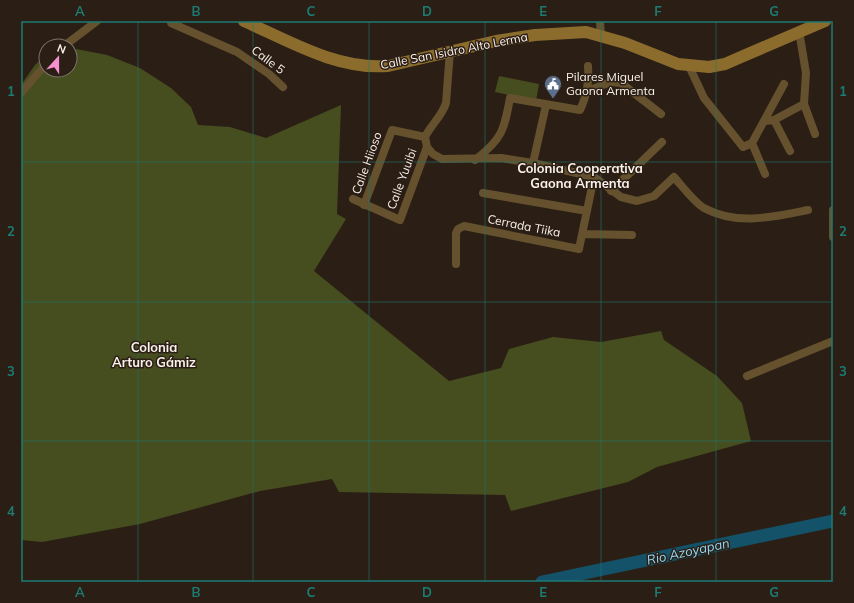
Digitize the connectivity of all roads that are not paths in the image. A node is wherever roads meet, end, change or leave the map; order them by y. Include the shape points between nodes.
1 (96, 21) edge
2 (244, 21) edge
3 (600, 21) edge
4 (825, 21) edge
5 (171, 22) edge
6 (800, 31) junction
7 (601, 37) junction
8 (74, 38) edge
9 (450, 51) junction
10 (588, 66) dead end
11 (689, 66) junction
12 (38, 73) edge
13 (784, 84) dead end
14 (283, 87) dead end
15 (587, 91) junction
16 (21, 93) edge
17 (804, 104) junction
18 (546, 105) junction
19 (661, 114) dead end
20 (774, 120) junction
21 (765, 121) junction
22 (815, 134) dead end
23 (425, 137) junction
24 (662, 142) dead end
25 (749, 145) junction
26 (427, 147) junction
27 (790, 151) dead end
28 (475, 160) junction
29 (533, 163) junction
30 (765, 174) dead end
31 (594, 177) junction
32 (611, 191) junction
33 (483, 193) dead end
34 (353, 199) dead end
35 (364, 205) junction
36 (808, 210) dead end
37 (833, 210) edge
38 (587, 211) junction
39 (583, 234) junction
40 (632, 235) dead end
41 (833, 237) edge
42 (456, 264) dead end
43 (833, 341) edge
44 (747, 376) dead end

1 - 8 street
2 - 9 street, Calle San Isidro Alto Lerma via 327,58 356,66 388,66
3 - 7 street
4 - 6 street, Calle San Isidro Alto Lerma
5 - 14 street, Calle 5 via 237,52
6 - 11 street, Calle San Isidro Alto Lerma via 725,64 708,67
6 - 17 street via 806,73
7 - 9 street, Calle San Isidro Alto Lerma via 586,32 535,35
7 - 11 street, Calle San Isidro Alto Lerma
9 - 23 street via 446,103
10 - 15 street
11 - 25 street via 704,98 740,145
12 - 16 street
13 - 21 street
15 - 18 street via 580,110
15 - 19 street via 612,82 621,83
17 - 20 street
17 - 22 street
18 - 28 street via 510,98 501,134 496,142
18 - 29 street
20 - 21 street
20 - 27 street
21 - 25 street
23 - 26 street
23 - 35 street, Calle Hiioso via 392,130
24 - 32 street
25 - 30 street
26 - 28 street via 442,160
26 - 35 street, Calle Yuuibi via 400,220
28 - 29 street via 501,158
29 - 31 street
31 - 32 street
31 - 38 street
32 - 36 street via 621,197 637,200 654,196 674,177 704,208 720,214 745,220
33 - 38 street
34 - 35 street
37 - 41 street
38 - 39 street
39 - 40 street
39 - 42 street, Cerrada Tiika via 579,249 464,226 456,233
43 - 44 street

